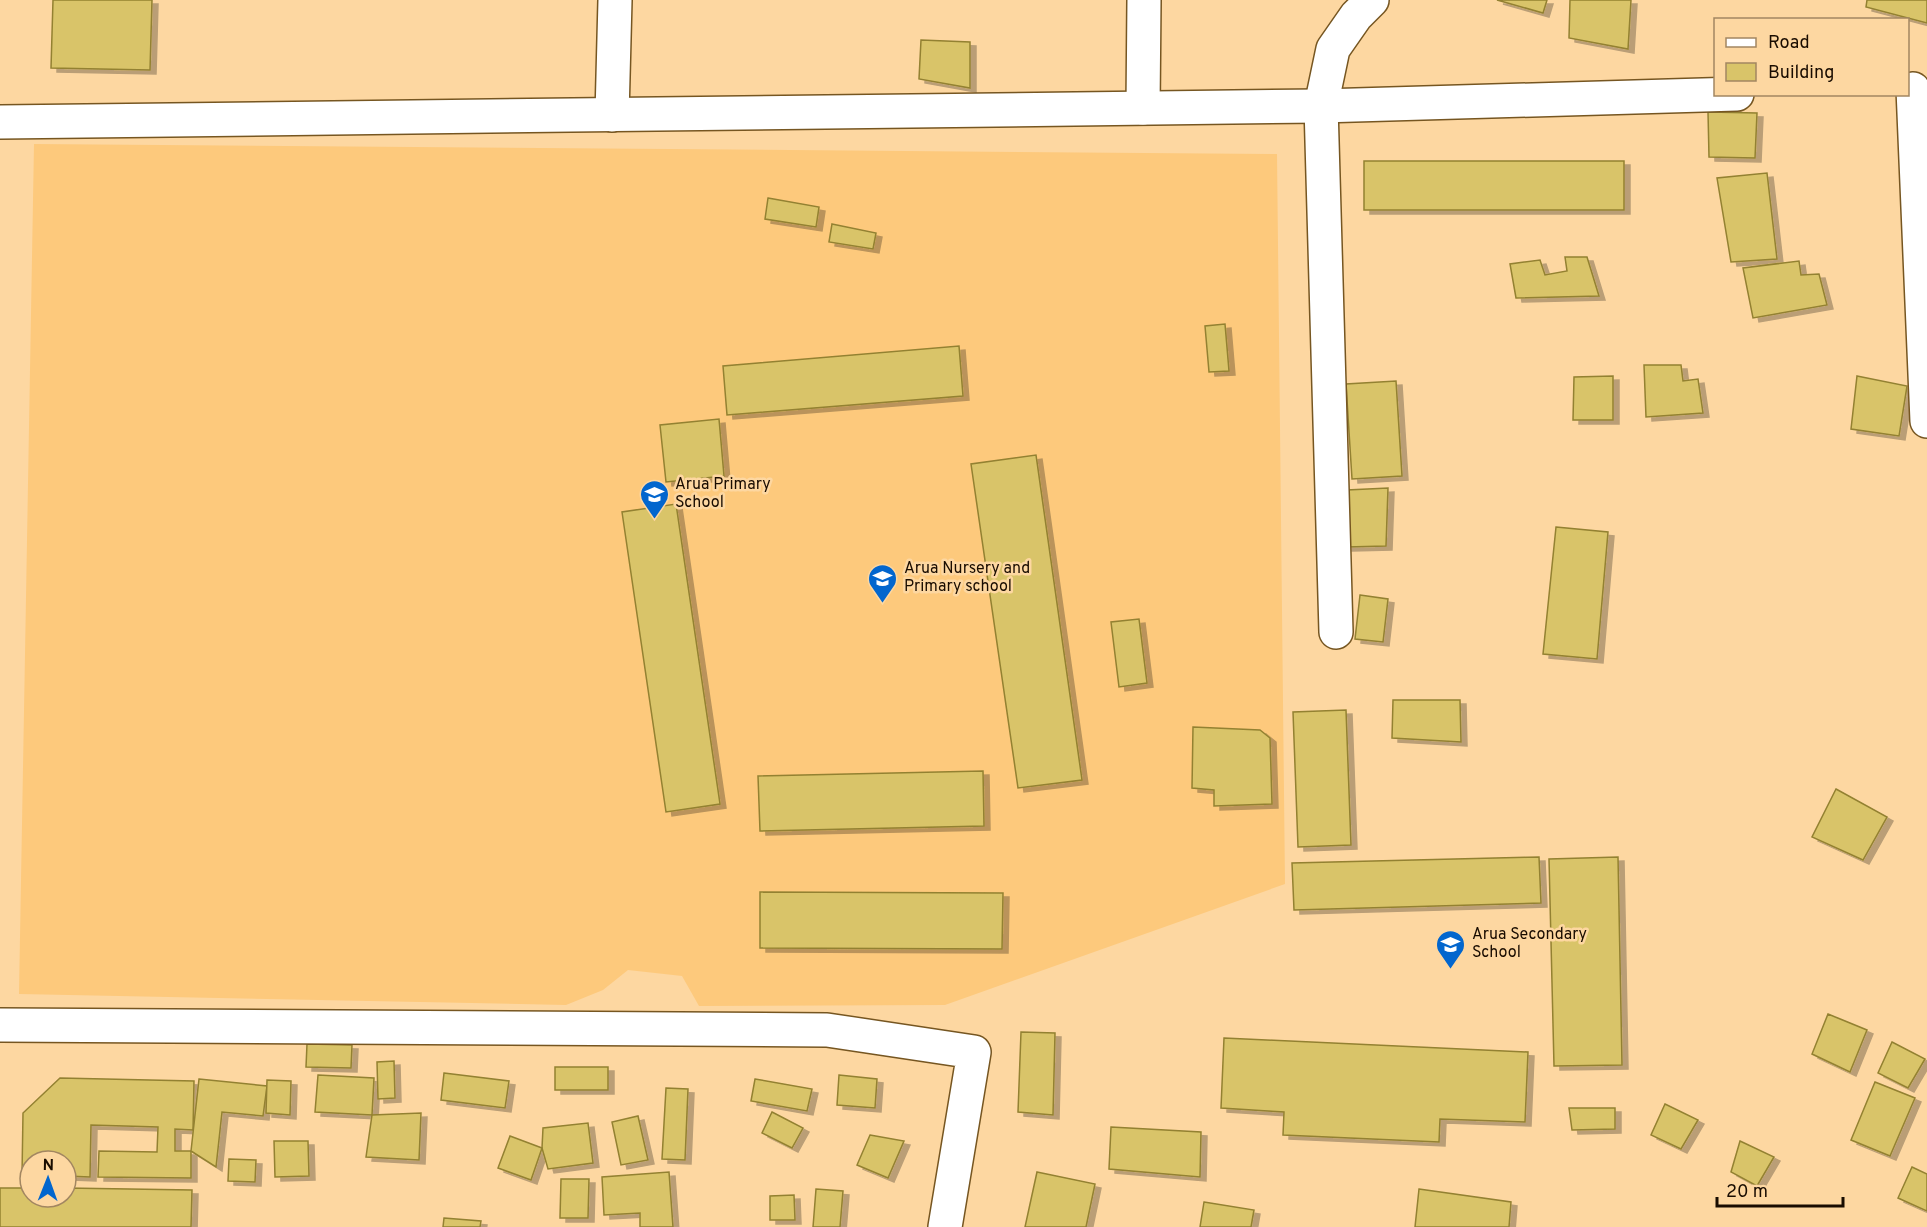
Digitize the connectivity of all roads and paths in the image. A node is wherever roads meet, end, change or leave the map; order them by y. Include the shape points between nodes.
1 (615, 0) edge
2 (1144, 0) edge
3 (1372, 0) edge
4 (1916, 89) edge
5 (1714, 95) edge
6 (1321, 106) junction
7 (1143, 108) junction
8 (612, 115) junction
9 (0, 122) edge
10 (1927, 421) edge
11 (1336, 632) dead end
12 (0, 1024) edge
13 (945, 1227) edge

1 - 8 street
2 - 7 street
3 - 6 street via 1356,15 1333,49
4 - 10 street
5 - 6 street
6 - 7 street
6 - 11 street
7 - 8 street
8 - 9 street
12 - 13 street via 827,1030 974,1052

